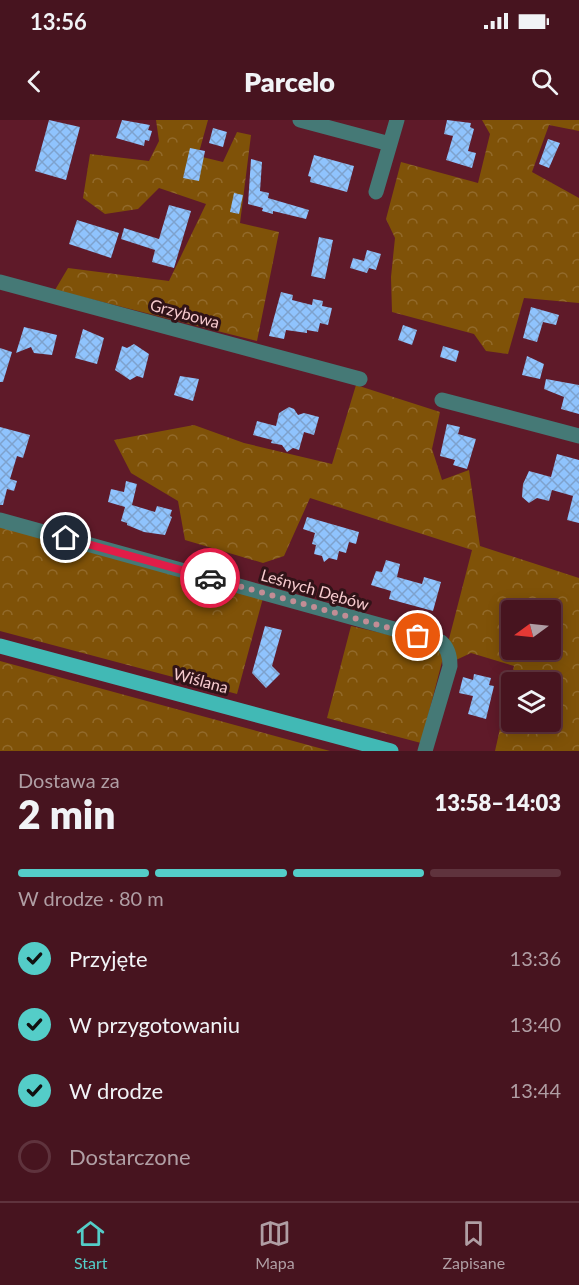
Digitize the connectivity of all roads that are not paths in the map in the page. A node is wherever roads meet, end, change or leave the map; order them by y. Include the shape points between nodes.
1 (300, 120) edge
2 (397, 120) edge
3 (390, 144) junction
4 (376, 192) dead end
5 (0, 282) edge
6 (360, 379) dead end
7 (442, 400) dead end
8 (579, 436) edge
9 (0, 520) edge
10 (0, 646) edge
11 (391, 751) edge
12 (425, 751) edge

1 - 3 street
2 - 3 street
3 - 4 street
5 - 6 street, Grzybowa
7 - 8 street
9 - 12 street, Leśnych Dębów via 441,642 446,646 450,666
10 - 11 main road, Wiślana

